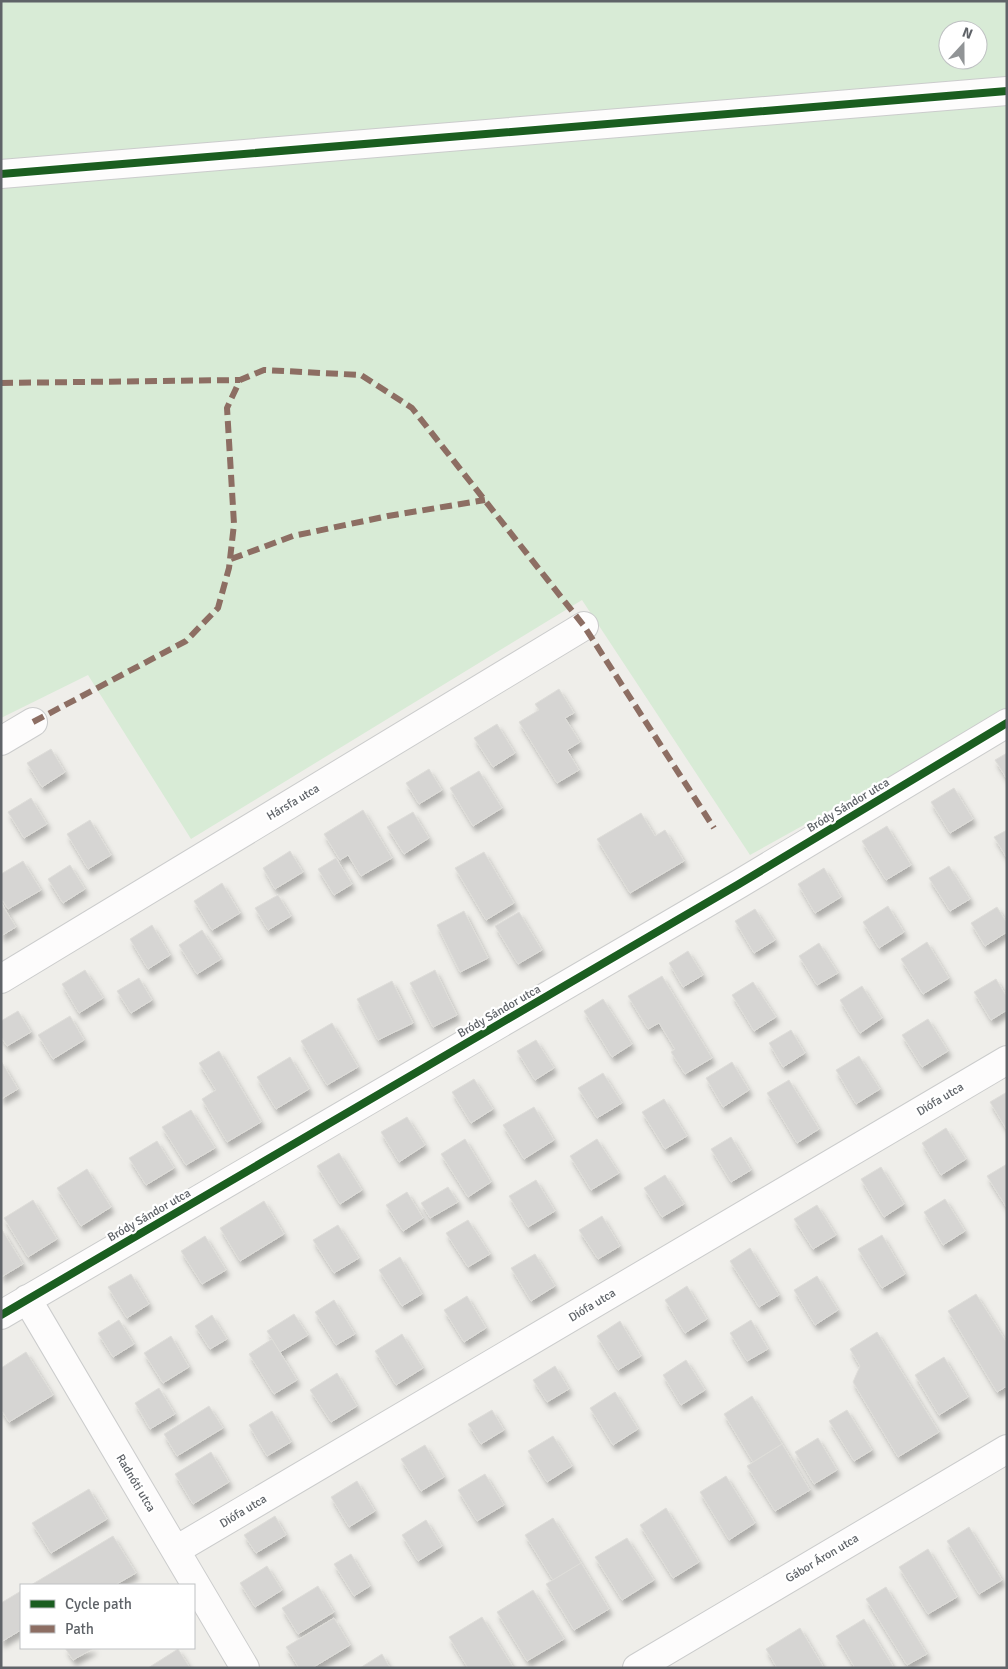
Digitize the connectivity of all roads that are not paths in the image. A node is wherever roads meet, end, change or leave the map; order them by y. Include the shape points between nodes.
1 (1007, 91) edge
2 (1, 174) edge
3 (584, 626) dead end
4 (33, 722) dead end
5 (1007, 723) edge
6 (1, 741) edge
7 (1, 979) edge
8 (1007, 1060) edge
9 (27, 1299) junction
10 (1, 1315) edge
11 (1007, 1449) edge
12 (176, 1550) junction
13 (245, 1668) edge
14 (637, 1668) edge

1 - 2 street
3 - 7 street, Hársfa utca
4 - 6 street
5 - 9 street, Bródy Sándor utca via 739,884
8 - 12 street, Diófa utca
9 - 10 street, Bródy Sándor utca
9 - 12 street, Radnóti utca
11 - 14 street, Gábor Áron utca
12 - 13 street, Radnóti utca

